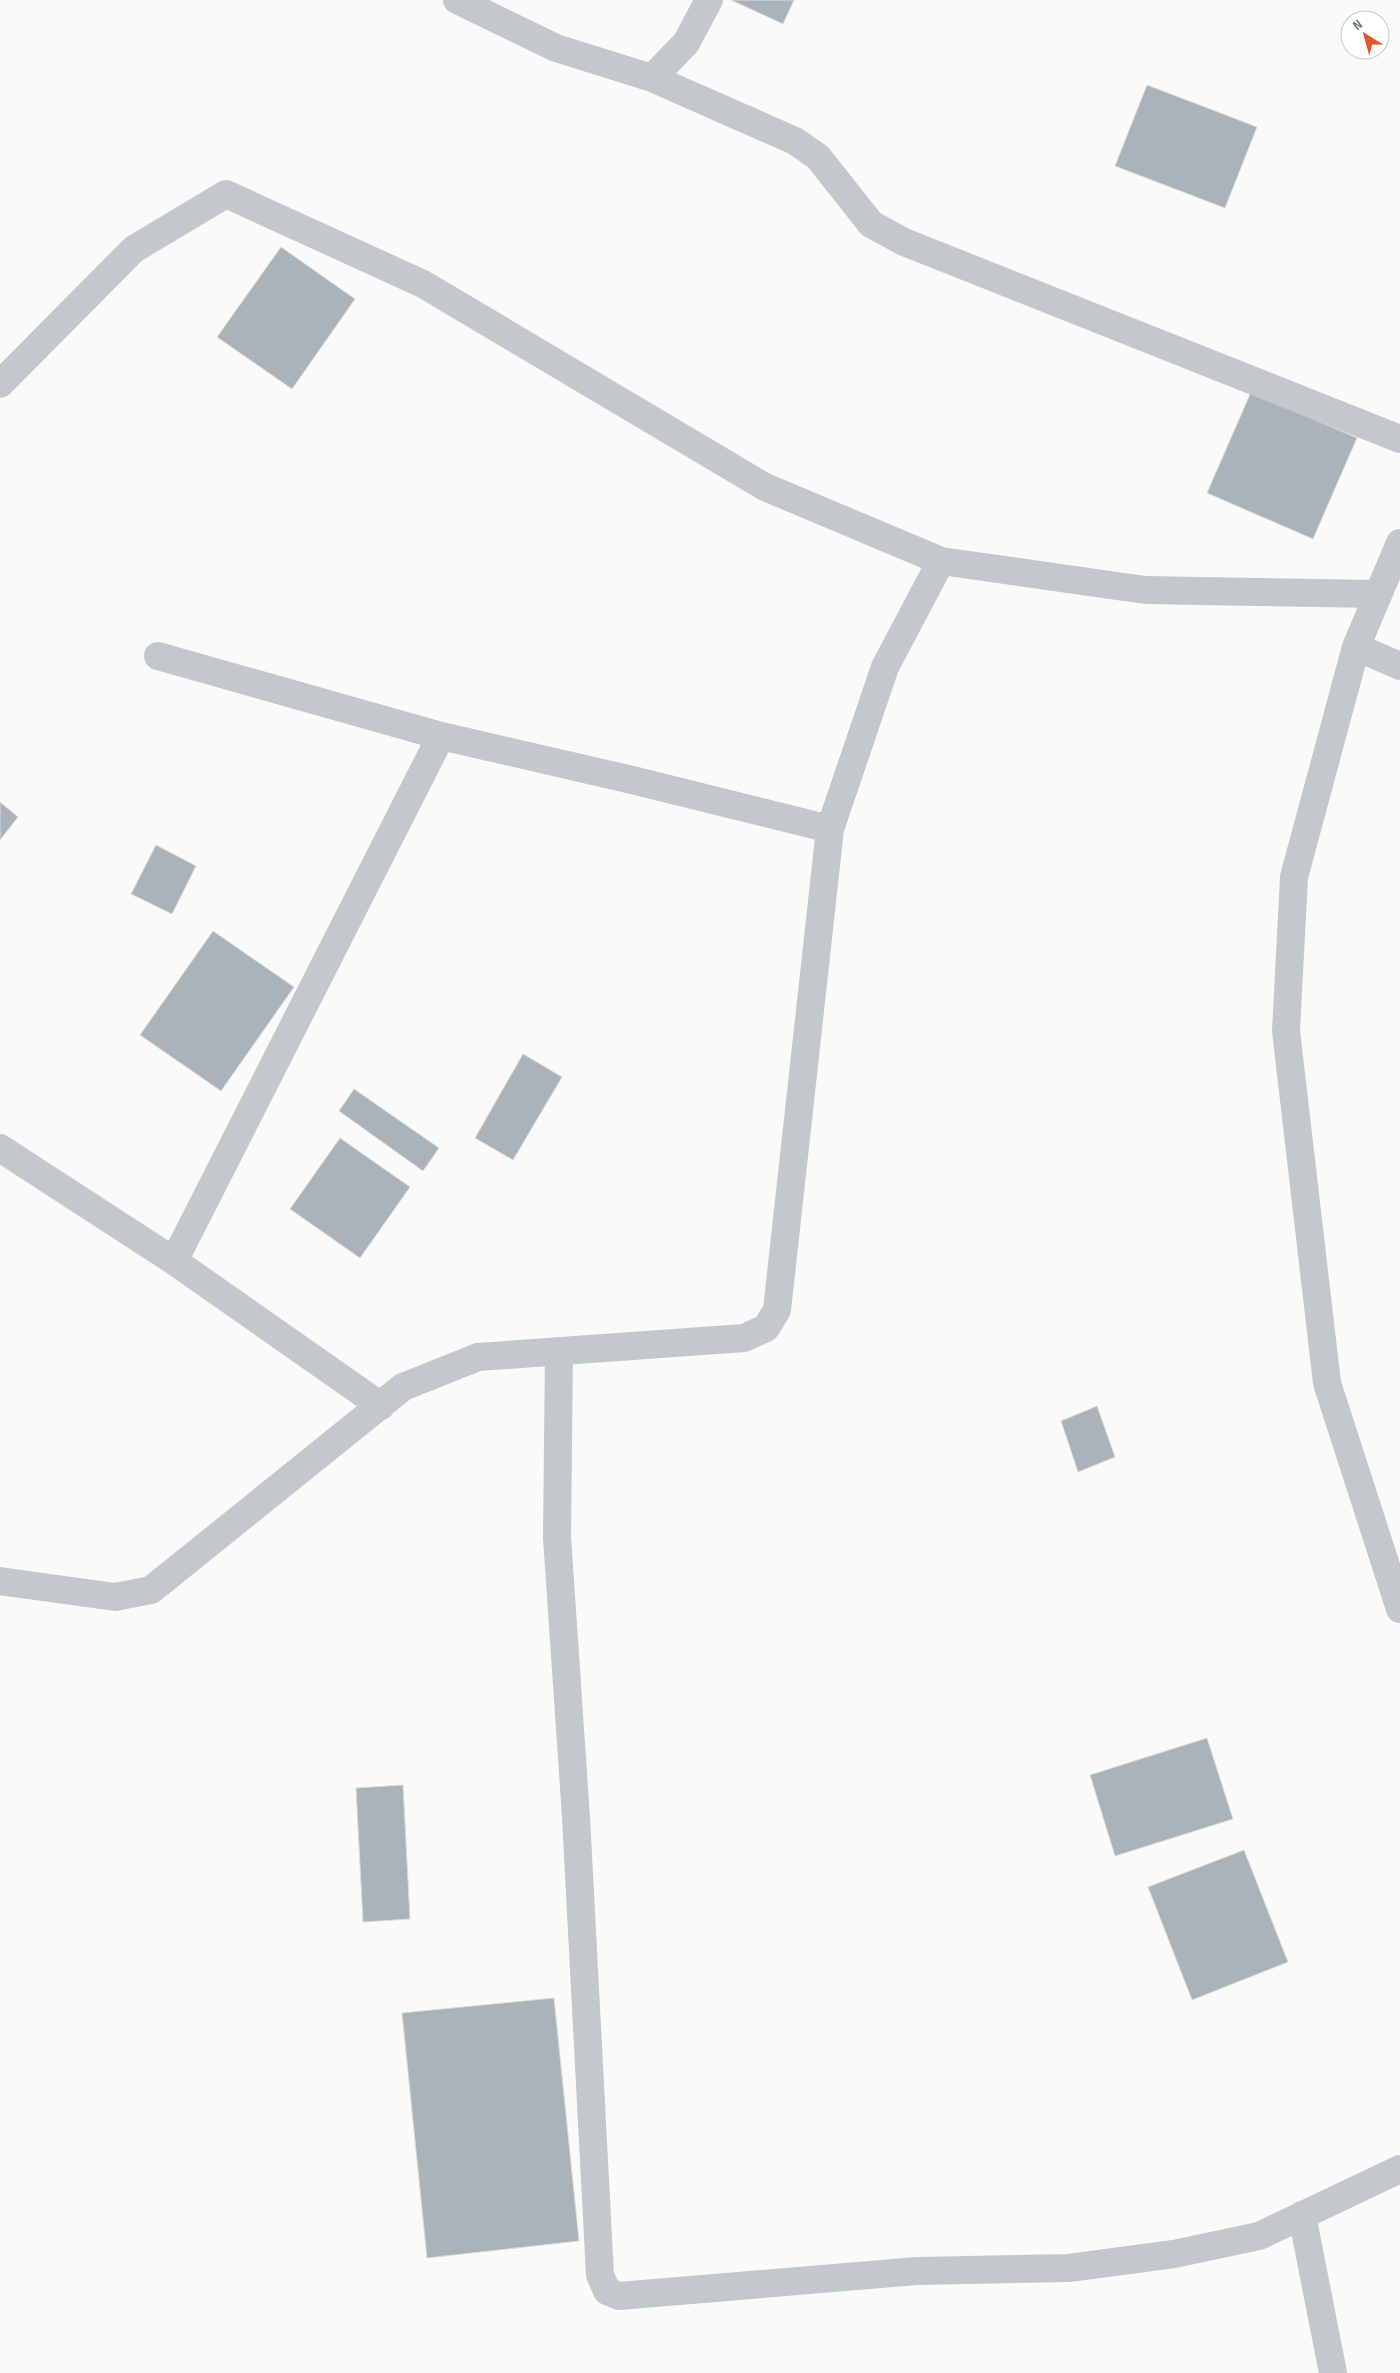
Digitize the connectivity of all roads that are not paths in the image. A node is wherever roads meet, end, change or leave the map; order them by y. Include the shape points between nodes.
1 (457, 0) edge
2 (709, 0) edge
3 (652, 78) junction
4 (0, 384) edge
5 (1400, 439) edge
6 (1400, 543) edge
7 (941, 561) junction
8 (1377, 594) junction
9 (1356, 647) junction
10 (158, 656) dead end
11 (1400, 666) edge
12 (441, 736) junction
13 (830, 829) junction
14 (0, 1148) edge
15 (174, 1261) junction
16 (559, 1351) junction
17 (380, 1406) junction
18 (0, 1581) edge
19 (1400, 1609) edge
20 (1400, 2169) edge
21 (1302, 2215) junction
22 (1333, 2373) edge

1 - 3 street via 556,48
2 - 3 street via 686,43
3 - 5 street via 795,140 818,157 871,224 904,242
4 - 7 street via 134,249 226,194 423,284 765,487
6 - 8 street
7 - 8 street via 1146,590
7 - 13 street via 885,667
8 - 9 street
9 - 11 street
9 - 19 street via 1294,877 1286,1030 1327,1383
10 - 12 street
12 - 13 street
12 - 15 street
13 - 16 street via 777,1310 766,1328 744,1338
14 - 15 street
15 - 17 street
16 - 17 street via 478,1357 403,1387
16 - 21 street via 557,1537 577,1827 600,2275 607,2291 619,2296 917,2271 1069,2268 1174,2254 1259,2236
17 - 18 street via 151,1590 115,1597
20 - 21 street
21 - 22 street

